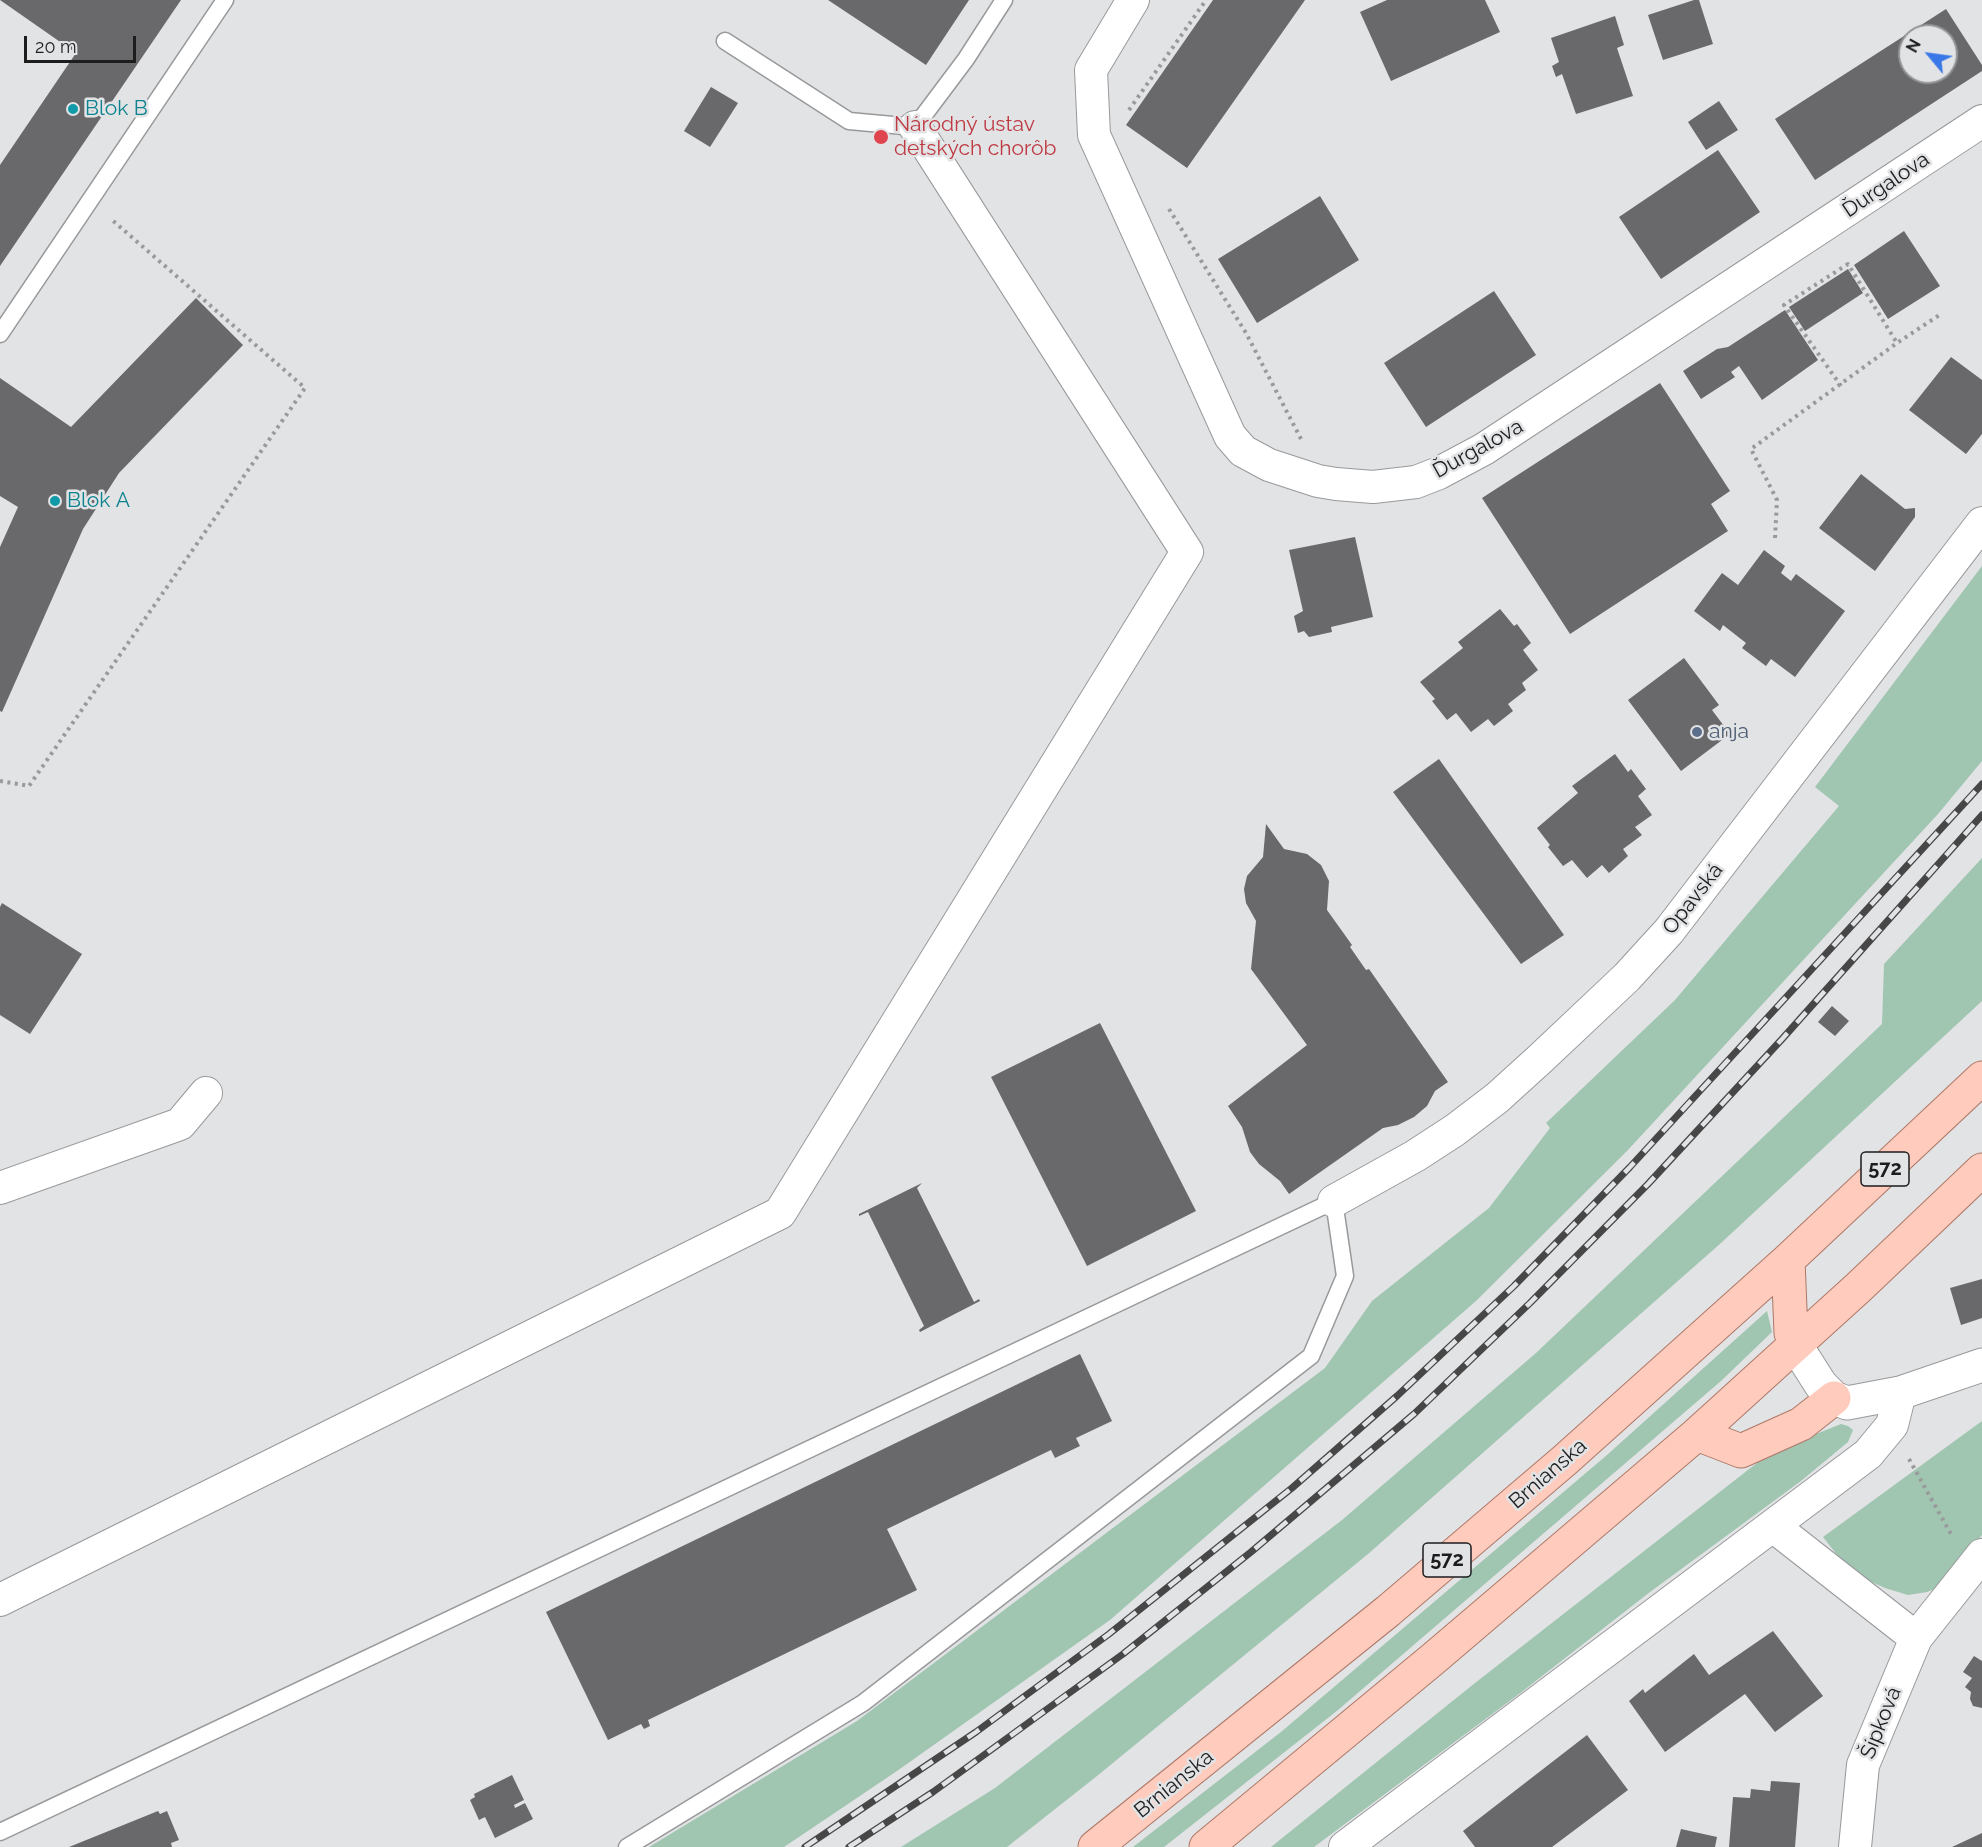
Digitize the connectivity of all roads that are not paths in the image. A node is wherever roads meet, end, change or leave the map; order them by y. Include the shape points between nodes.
1 (225, 0) edge
2 (1004, 0) edge
3 (1133, 0) edge
4 (725, 41) dead end
5 (1982, 121) edge
6 (915, 127) junction
7 (0, 334) edge
8 (1982, 523) edge
9 (1982, 1078) edge
10 (206, 1093) dead end
11 (1982, 1170) edge
12 (0, 1188) edge
13 (1334, 1201) junction
14 (1788, 1260) junction
15 (1795, 1344) junction
16 (1982, 1365) edge
17 (1900, 1393) junction
18 (1834, 1398) junction
19 (1697, 1434) junction
20 (1773, 1526) junction
21 (1977, 1562) edge
22 (0, 1600) edge
23 (1916, 1638) junction
24 (0, 1832) edge
25 (627, 1847) edge
26 (1095, 1847) edge
27 (1206, 1847) edge
28 (1345, 1847) edge
29 (1855, 1847) edge

1 - 7 lane
2 - 6 lane via 966,60
3 - 5 street, Ďurgalova via 1091,70 1094,135 1230,436 1243,451 1269,465 1336,484 1373,487 1416,482 1484,449
4 - 6 lane via 849,121
6 - 22 street via 1187,552 780,1214
8 - 13 street, Opavská via 1669,931 1627,977 1472,1117 1415,1156
9 - 14 main road, Brnianska / 572
10 - 12 street via 180,1124
11 - 15 main road
13 - 24 lane
13 - 25 lane via 1345,1276 1311,1356 863,1703
14 - 15 main road via 1791,1333
14 - 26 main road, Brnianska / 572 via 1565,1460 1388,1611
15 - 18 street
15 - 19 main road
16 - 17 street
17 - 18 street via 1846,1403
17 - 20 street via 1892,1425 1868,1454
18 - 19 main road via 1801,1424 1741,1451
19 - 27 main road
20 - 23 street
20 - 28 street
21 - 23 street, Šípková
23 - 29 street, Šípková via 1863,1765

